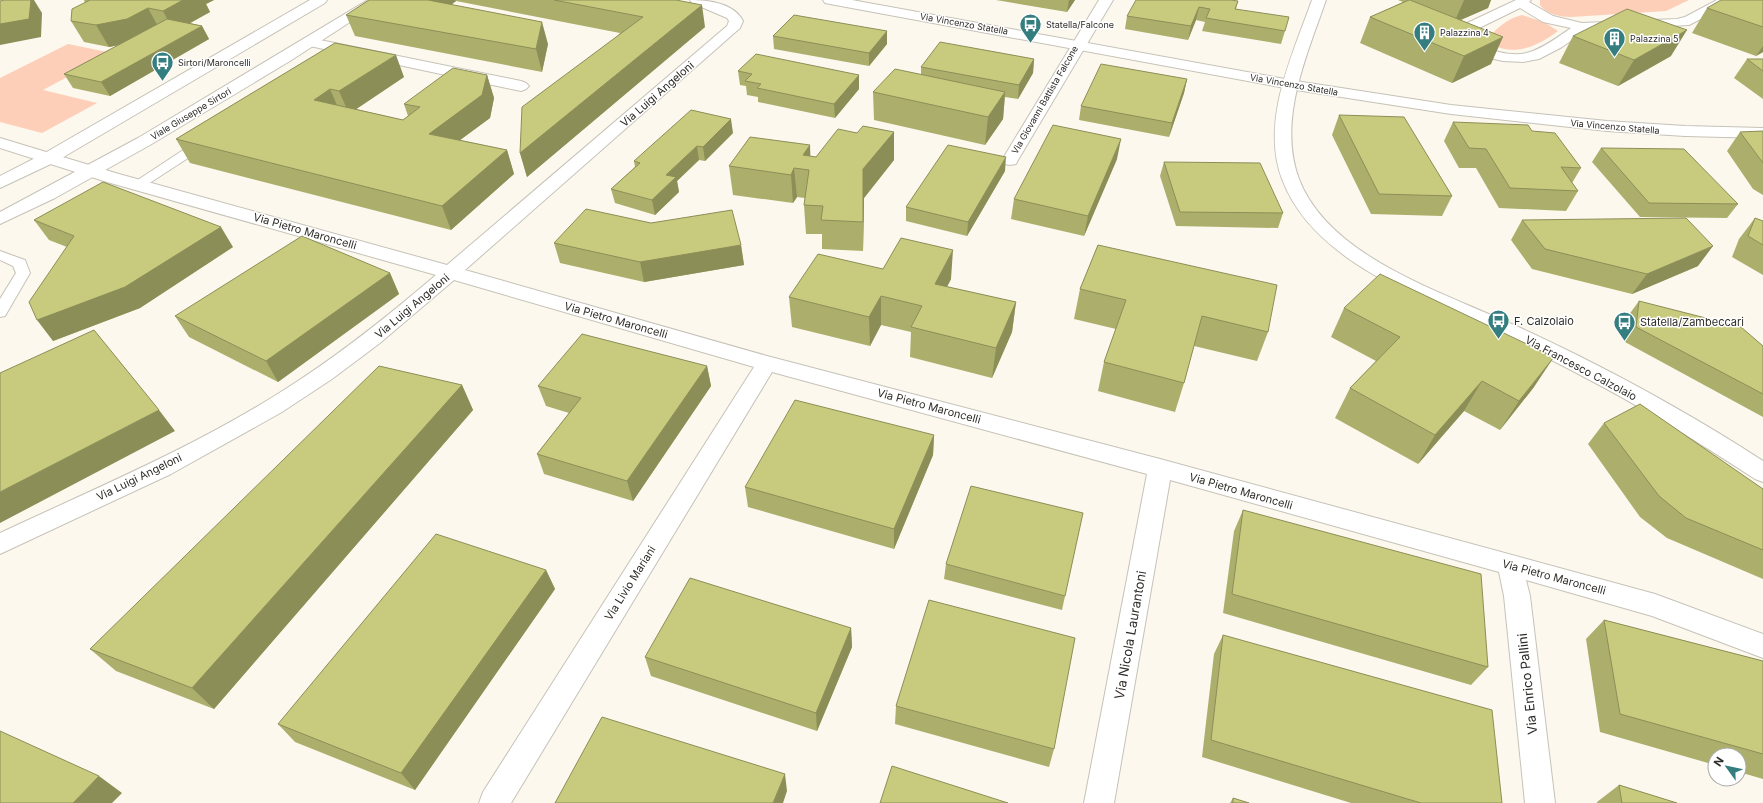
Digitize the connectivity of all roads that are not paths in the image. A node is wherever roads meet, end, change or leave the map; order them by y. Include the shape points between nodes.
1 (320, 0) edge
2 (377, 0) edge
3 (697, 0) edge
4 (830, 0) edge
5 (1106, 0) edge
6 (1319, 0) edge
7 (1727, 0) edge
8 (1522, 2) edge
9 (1582, 27) junction
10 (310, 42) junction
11 (1078, 45) junction
12 (348, 51) junction
13 (335, 59) edge
14 (1290, 85) junction
15 (521, 86) dead end
16 (216, 134) edge
17 (1763, 134) edge
18 (0, 143) edge
19 (49, 158) junction
20 (1010, 160) dead end
21 (92, 172) junction
22 (0, 183) edge
23 (136, 185) junction
24 (0, 219) edge
25 (0, 255) edge
26 (452, 273) junction
27 (0, 312) edge
28 (767, 363) junction
29 (1160, 468) junction
30 (1763, 473) edge
31 (0, 544) edge
32 (1510, 566) junction
33 (1763, 646) edge
34 (494, 803) edge
35 (1099, 803) edge
36 (1540, 803) edge

1 - 19 street
2 - 10 street, Viale Giuseppe Sirtori
3 - 26 street, Via Luigi Angeloni via 733,15 736,21 733,28
4 - 11 street, Via Vincenzo Statella
5 - 11 street, Via Giovanni Battista Falcone
6 - 14 street, Via Francesco Calzolaio
7 - 9 street via 1689,21
8 - 9 street via 1543,17
8 - 9 street via 1468,28 1465,31 1465,38 1485,53 1523,58 1534,56 1557,44
10 - 12 street
10 - 21 street, Viale Giuseppe Sirtori
11 - 14 street, Via Vincenzo Statella
11 - 20 street, Via Giovanni Battista Falcone
12 - 13 lane
12 - 15 street
14 - 17 street, Via Vincenzo Statella via 1500,117 1646,130
14 - 30 street, Via Francesco Calzolaio via 1282,135 1290,180 1304,204 1326,232 1383,272 1598,375
16 - 23 lane
18 - 19 street, Via Pietro Maroncelli
19 - 21 street, Via Pietro Maroncelli
19 - 22 street
21 - 23 street, Via Pietro Maroncelli
21 - 24 street, Viale Giuseppe Sirtori
23 - 26 street, Via Pietro Maroncelli
25 - 27 lane via 20,263 23,272
26 - 28 street, Via Pietro Maroncelli
26 - 31 street, Via Luigi Angeloni via 333,369 258,416 203,447
28 - 29 street, Via Pietro Maroncelli
28 - 34 street, Via Livio Mariani
29 - 32 street, Via Pietro Maroncelli
29 - 35 street, Via Nicola Laurantoni
32 - 33 street, Via Pietro Maroncelli via 1655,605
32 - 36 street, Via Enrico Pallini via 1517,596

